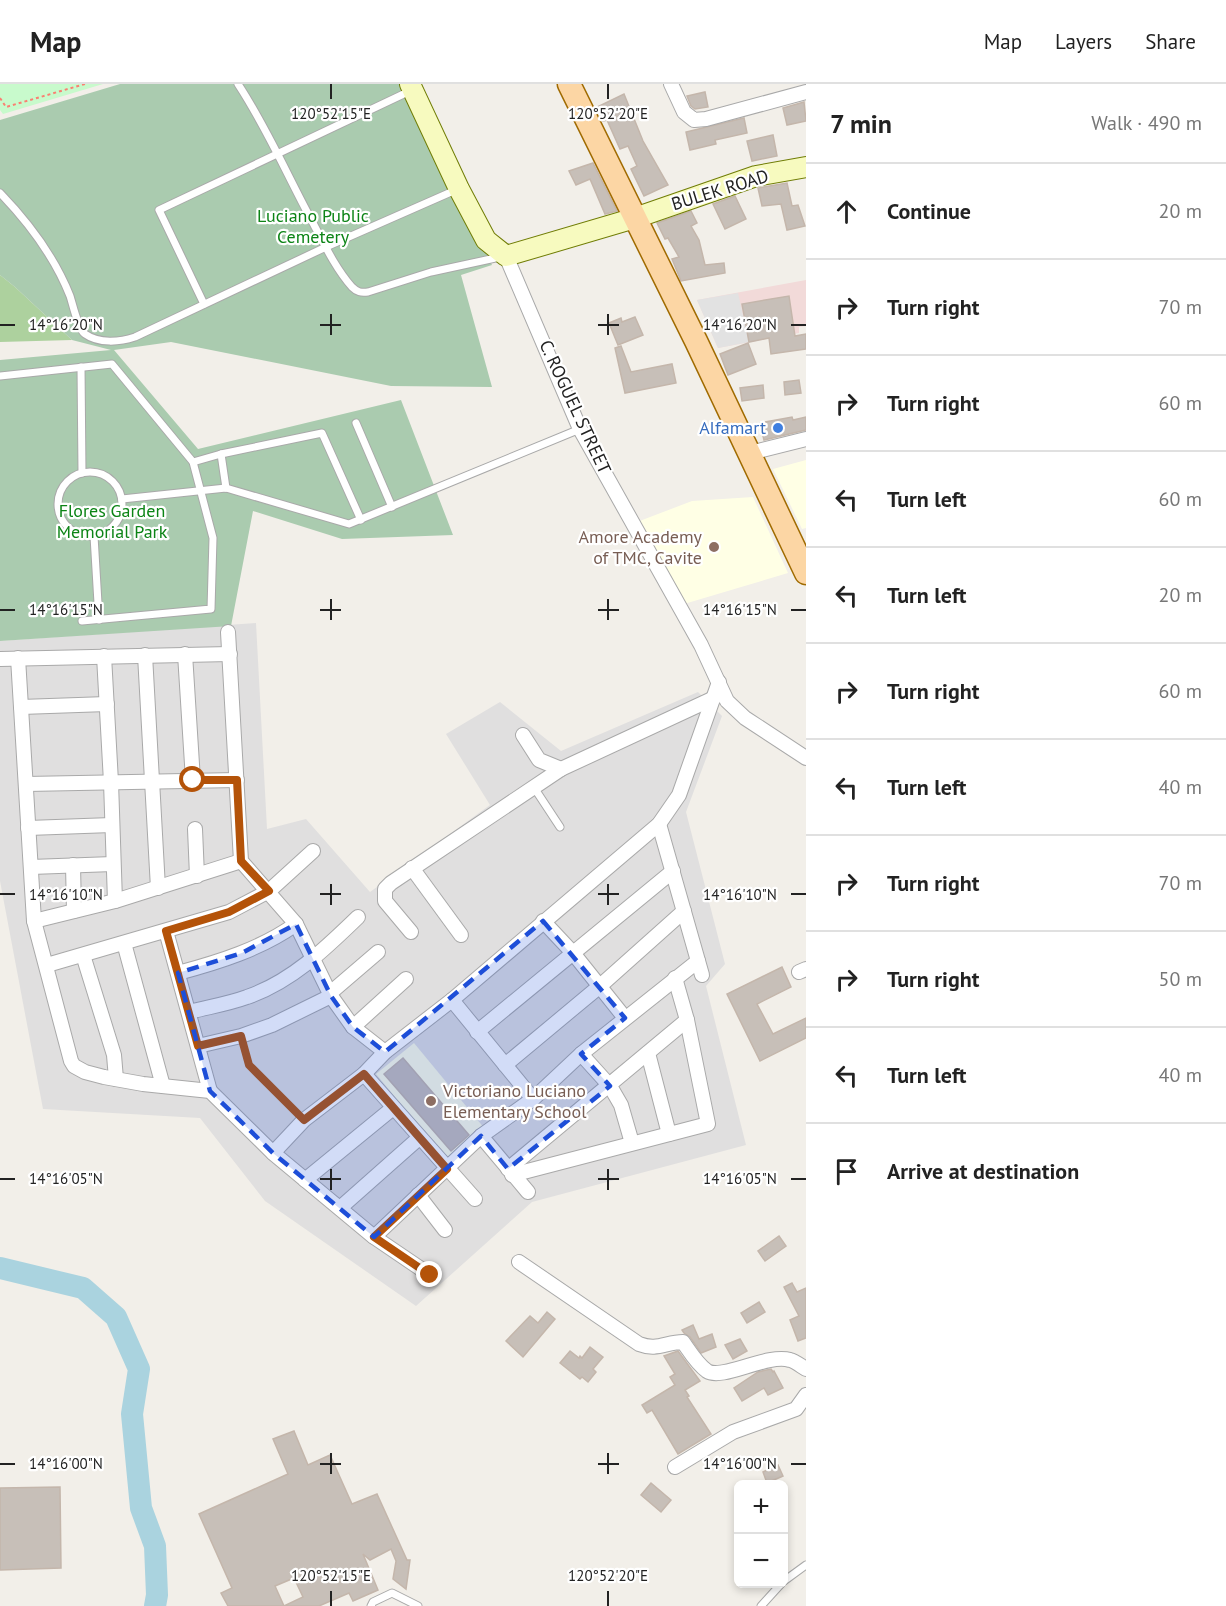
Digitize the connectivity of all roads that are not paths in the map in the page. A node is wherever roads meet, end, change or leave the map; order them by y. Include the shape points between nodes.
1 (238, 84) edge
2 (569, 84) edge
3 (671, 84) edge
4 (411, 87) edge
5 (806, 92) edge
6 (276, 155) junction
7 (806, 167) edge
8 (459, 189) junction
9 (0, 193) edge
10 (635, 218) junction
11 (326, 247) junction
12 (506, 256) junction
13 (204, 304) junction
14 (81, 367) junction
15 (0, 376) edge
16 (356, 423) dead end
17 (580, 429) junction
18 (806, 439) edge
19 (750, 453) junction
20 (221, 454) junction
21 (193, 462) junction
22 (81, 473) junction
23 (226, 488) junction
24 (199, 491) junction
25 (122, 499) junction
26 (392, 507) junction
27 (361, 519) junction
28 (94, 536) junction
29 (800, 546) edge
30 (806, 573) edge
31 (99, 620) junction
32 (82, 621) dead end
33 (228, 632) dead end
34 (186, 654) junction
35 (230, 654) junction
36 (145, 655) junction
37 (104, 656) junction
38 (18, 658) junction
39 (0, 659) edge
40 (719, 682) junction
41 (714, 699) junction
42 (107, 704) junction
43 (21, 707) junction
44 (523, 735) dead end
45 (806, 758) edge
46 (561, 769) junction
47 (193, 780) junction
48 (237, 780) junction
49 (152, 781) junction
50 (111, 782) junction
51 (26, 784) junction
52 (533, 786) junction
53 (659, 824) junction
54 (112, 825) junction
55 (560, 827) dead end
56 (28, 828) junction
57 (195, 829) dead end
58 (313, 851) dead end
59 (241, 861) junction
60 (113, 864) junction
61 (73, 865) junction
62 (30, 867) junction
63 (412, 868) junction
64 (673, 871) junction
65 (197, 876) junction
66 (158, 888) junction
67 (269, 891) junction
68 (114, 901) junction
69 (74, 911) junction
70 (684, 911) junction
71 (358, 917) dead end
72 (34, 921) junction
73 (543, 921) junction
74 (296, 924) junction
75 (166, 931) junction
76 (411, 932) dead end
77 (461, 935) dead end
78 (124, 943) junction
79 (378, 952) dead end
80 (573, 953) junction
81 (83, 955) junction
82 (312, 960) junction
83 (698, 961) junction
84 (46, 965) junction
85 (178, 973) junction
86 (702, 975) dead end
87 (675, 978) junction
88 (406, 979) dead end
89 (600, 986) junction
90 (330, 995) junction
91 (452, 1000) junction
92 (189, 1012) junction
93 (625, 1018) junction
94 (687, 1020) junction
95 (353, 1027) junction
96 (477, 1032) junction
97 (198, 1046) junction
98 (385, 1052) junction
99 (648, 1053) junction
100 (581, 1054) junction
101 (505, 1065) junction
102 (364, 1074) junction
103 (116, 1079) junction
104 (163, 1086) junction
105 (610, 1086) junction
106 (210, 1090) junction
107 (533, 1099) junction
108 (393, 1108) junction
109 (669, 1134) junction
110 (481, 1136) junction
111 (419, 1138) junction
112 (632, 1143) junction
113 (273, 1153) junction
114 (447, 1169) junction
115 (510, 1172) junction
116 (305, 1180) junction
117 (528, 1192) dead end
118 (418, 1196) junction
119 (475, 1199) dead end
120 (340, 1208) junction
121 (445, 1230) dead end
122 (374, 1237) junction
123 (519, 1262) dead end
124 (430, 1275) dead end
125 (806, 1369) edge
126 (806, 1378) edge
127 (806, 1395) edge
128 (675, 1467) dead end
129 (806, 1565) edge
130 (788, 1578) edge
131 (777, 1588) edge
132 (371, 1606) edge
133 (418, 1606) edge
134 (761, 1606) edge

1 - 6 lane via 256,111
2 - 10 main road
3 - 5 street via 684,112 694,120
4 - 6 lane
4 - 8 street
6 - 11 lane
6 - 13 lane via 159,210
7 - 10 street, BULEK ROAD via 747,179
8 - 11 lane
8 - 12 street via 486,240
9 - 13 lane via 57,270 82,331 91,338 129,339
10 - 12 street, BULEK ROAD
10 - 19 main road
11 - 12 lane via 358,292
11 - 13 lane
12 - 17 street, C. ROGUEL STREET
14 - 15 lane
14 - 21 lane via 112,364
14 - 22 lane
16 - 26 lane
17 - 26 lane
17 - 40 street, C. ROGUEL STREET
18 - 19 street
19 - 29 main road
20 - 21 lane
20 - 23 lane
20 - 27 lane via 322,433
21 - 24 lane
22 - 25 lane via 108,477
22 - 28 lane via 60,491 58,510 67,527 84,536
23 - 24 lane
23 - 27 lane via 350,524
24 - 25 lane
24 - 31 lane via 213,538 211,609
25 - 28 lane via 116,523
26 - 27 lane
28 - 31 lane
29 - 30 main road
31 - 32 lane
33 - 35 street
34 - 35 street
34 - 36 street
34 - 47 street
35 - 48 street
36 - 37 street
36 - 49 street
37 - 38 street
37 - 42 street
38 - 39 street
38 - 43 street
40 - 41 street
40 - 45 street, C. ROGUEL STREET via 738,712
41 - 46 street
41 - 53 street via 679,795
42 - 43 street
42 - 50 street
43 - 51 street
44 - 46 street via 539,760
46 - 52 street
47 - 48 street
47 - 49 street
48 - 59 street
49 - 50 street
49 - 66 street
50 - 51 street
50 - 54 street
51 - 56 street
52 - 55 lane
52 - 63 street
53 - 64 street
53 - 73 street
54 - 56 street
54 - 60 street
56 - 62 street
57 - 65 street
58 - 67 street
59 - 65 street
59 - 67 street
60 - 61 street
60 - 68 street
61 - 62 street
61 - 69 street
62 - 72 street
63 - 76 street via 391,883 384,894 385,901
63 - 77 street
64 - 70 street
64 - 80 street
65 - 66 street
66 - 68 street
67 - 74 street
67 - 75 street via 229,912
68 - 69 street
69 - 72 street
70 - 83 street
70 - 89 street
71 - 82 street
72 - 84 street
73 - 80 street
73 - 91 street
74 - 82 street
74 - 85 street via 243,953
75 - 78 street
75 - 85 street
78 - 81 street
78 - 104 street
79 - 90 street
80 - 89 street
80 - 96 street
81 - 84 street
81 - 103 street via 114,1055
82 - 90 street
82 - 92 street via 247,997
83 - 86 street
83 - 87 street
84 - 103 street via 70,1061 85,1072
85 - 92 street
87 - 93 street
87 - 94 street
88 - 95 street
89 - 93 street
89 - 101 street
90 - 95 street
90 - 97 street via 272,1025
91 - 96 street
91 - 98 street
92 - 97 street
93 - 100 street
94 - 99 street
94 - 109 street via 708,1124
95 - 98 street
96 - 101 street
97 - 106 street
98 - 102 street
99 - 105 street
99 - 109 street
100 - 105 street
100 - 107 street
101 - 107 street
102 - 108 street
102 - 113 street via 304,1120
103 - 104 street
104 - 106 street
105 - 112 street via 621,1105
105 - 115 street
106 - 113 street
107 - 110 street
108 - 111 street
108 - 116 street
109 - 112 street
110 - 114 street
110 - 115 street
111 - 114 street
111 - 120 street
112 - 115 street
113 - 116 street
114 - 118 street
114 - 119 street
115 - 117 street
116 - 120 street
118 - 121 street
118 - 122 street
120 - 122 street
122 - 124 street
123 - 125 street via 639,1344 659,1347 683,1342 709,1373 719,1374 770,1359 791,1360
125 - 126 street
127 - 128 street via 796,1409 733,1432
129 - 130 lane
131 - 134 lane
132 - 133 lane via 392,1593

